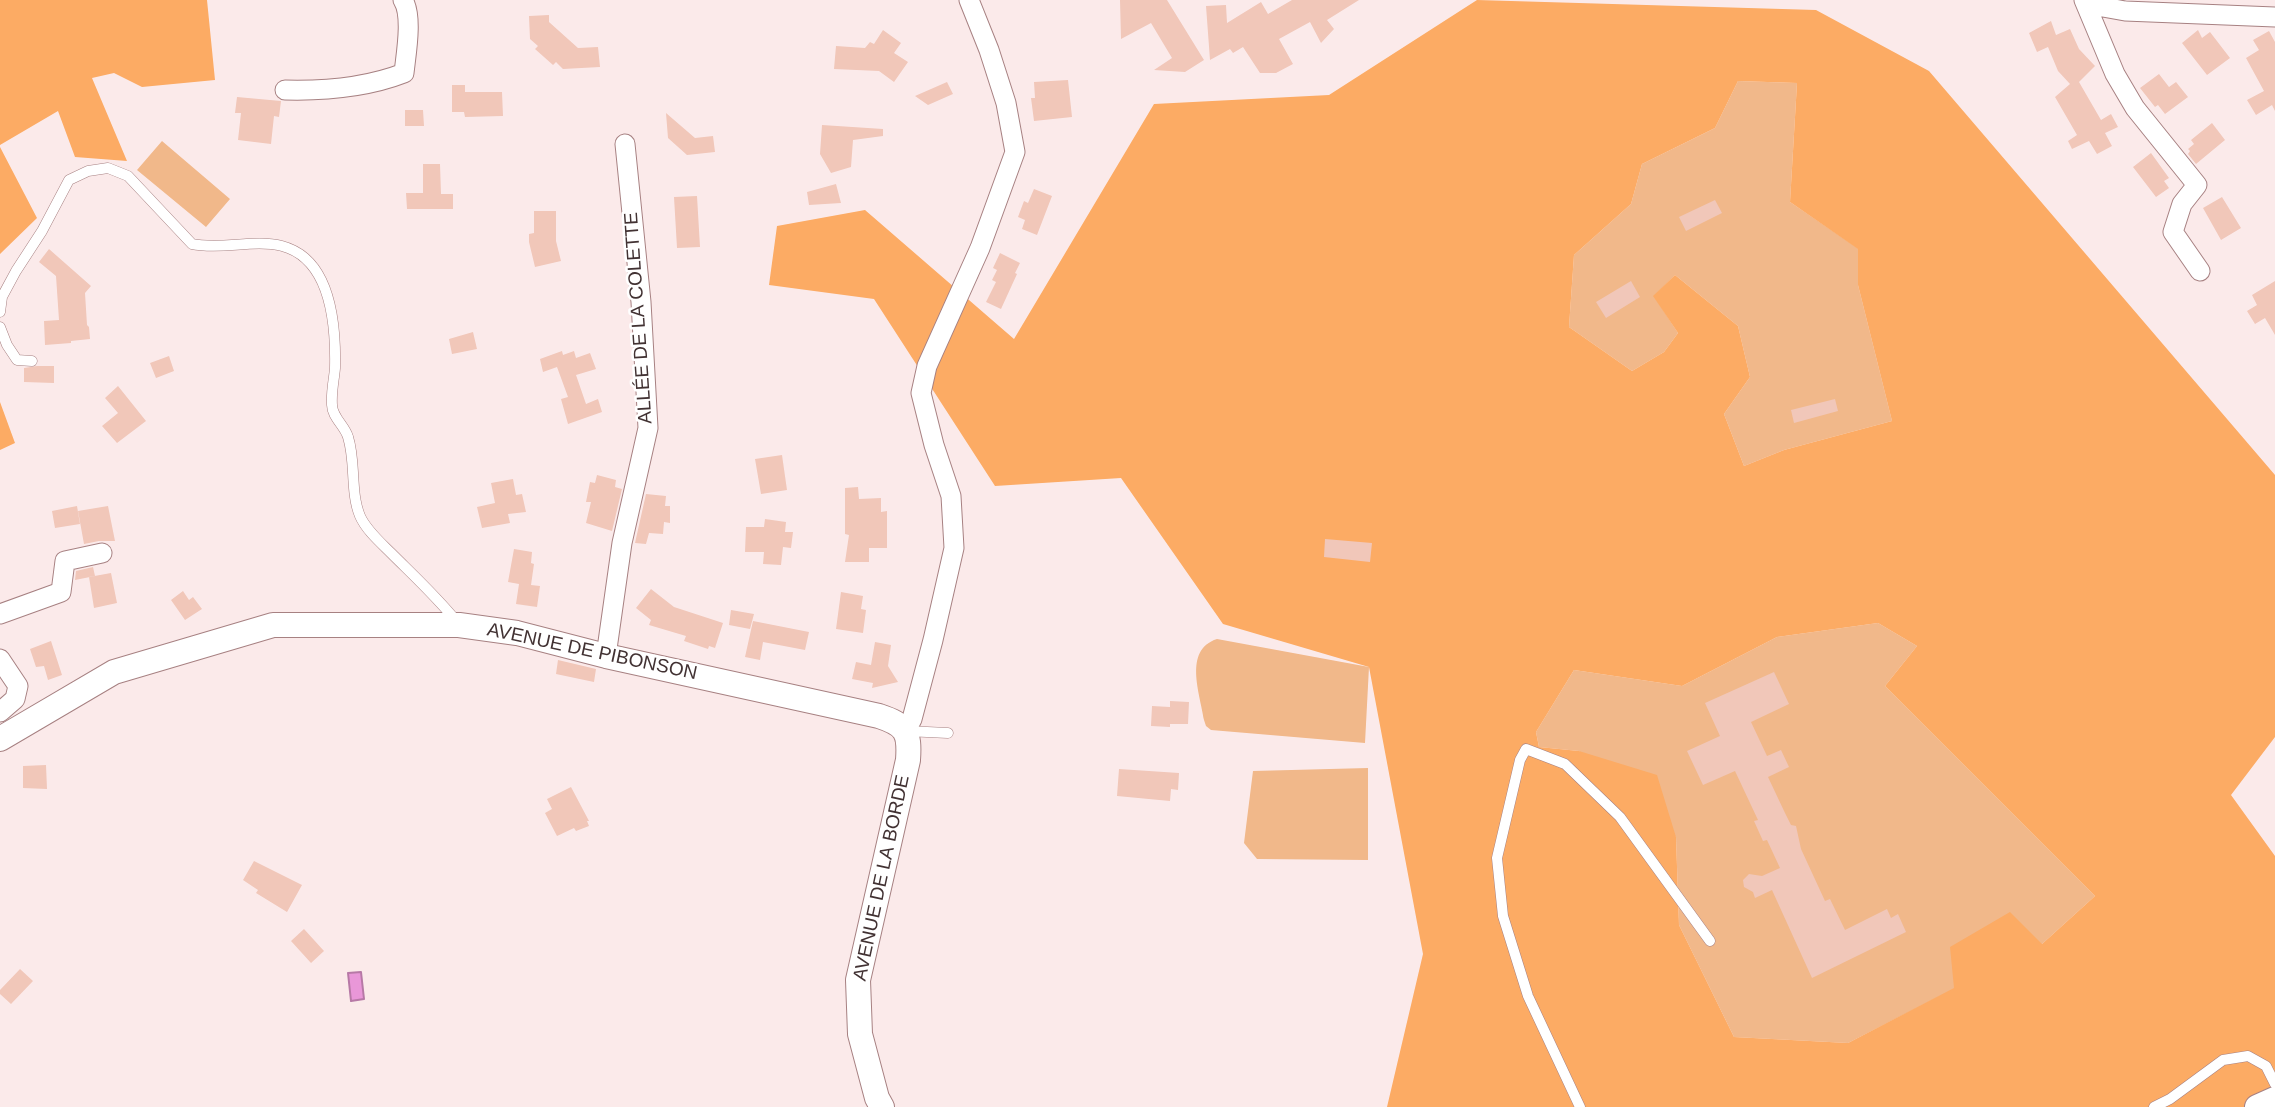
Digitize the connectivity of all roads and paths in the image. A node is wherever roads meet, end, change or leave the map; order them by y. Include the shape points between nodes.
1 (403, 0) edge
2 (968, 0) edge
3 (2085, 2) edge
4 (2275, 17) edge
5 (285, 90) dead end
6 (625, 144) dead end
7 (2200, 271) dead end
8 (0, 312) edge
9 (0, 327) edge
10 (32, 361) dead end
11 (102, 553) dead end
12 (0, 614) edge
13 (459, 625) junction
14 (606, 656) junction
15 (0, 659) edge
16 (0, 712) edge
17 (906, 731) junction
18 (948, 733) dead end
19 (0, 739) edge
20 (1710, 941) dead end
21 (2275, 1084) edge
22 (2275, 1099) edge
23 (882, 1107) edge
24 (1580, 1107) edge
25 (2154, 1107) edge
26 (2257, 1107) edge

1 - 5 street via 407,6 404,73 311,91
2 - 17 street via 1006,103 1015,152 980,248 927,366 921,393 951,496 954,548
3 - 4 street via 2125,11
3 - 7 street via 2115,74 2135,108 2197,185 2182,204 2173,232
6 - 14 street, ALLÉE DE LA COLETTE via 648,428 622,543
8 - 13 lane via 2,297 69,180 88,171 108,169 128,176 192,244 272,245 301,254 317,271 327,294 335,367 331,408 348,436 360,517
9 - 10 lane via 17,360
11 - 12 street via 65,561 61,592
13 - 14 street, AVENUE DE PIBONSON via 517,633
13 - 19 street, AVENUE DE PIBONSON via 273,625 114,672
14 - 17 street, AVENUE DE PIBONSON via 880,716
15 - 16 street via 18,686 15,699
17 - 18 lane
17 - 23 street, AVENUE DE LA BORDE via 908,760 858,979 860,1034
20 - 24 lane via 1620,817 1565,764 1526,749 1497,858 1503,916 1528,996
21 - 25 lane via 2266,1066 2248,1056 2223,1060
22 - 26 street

